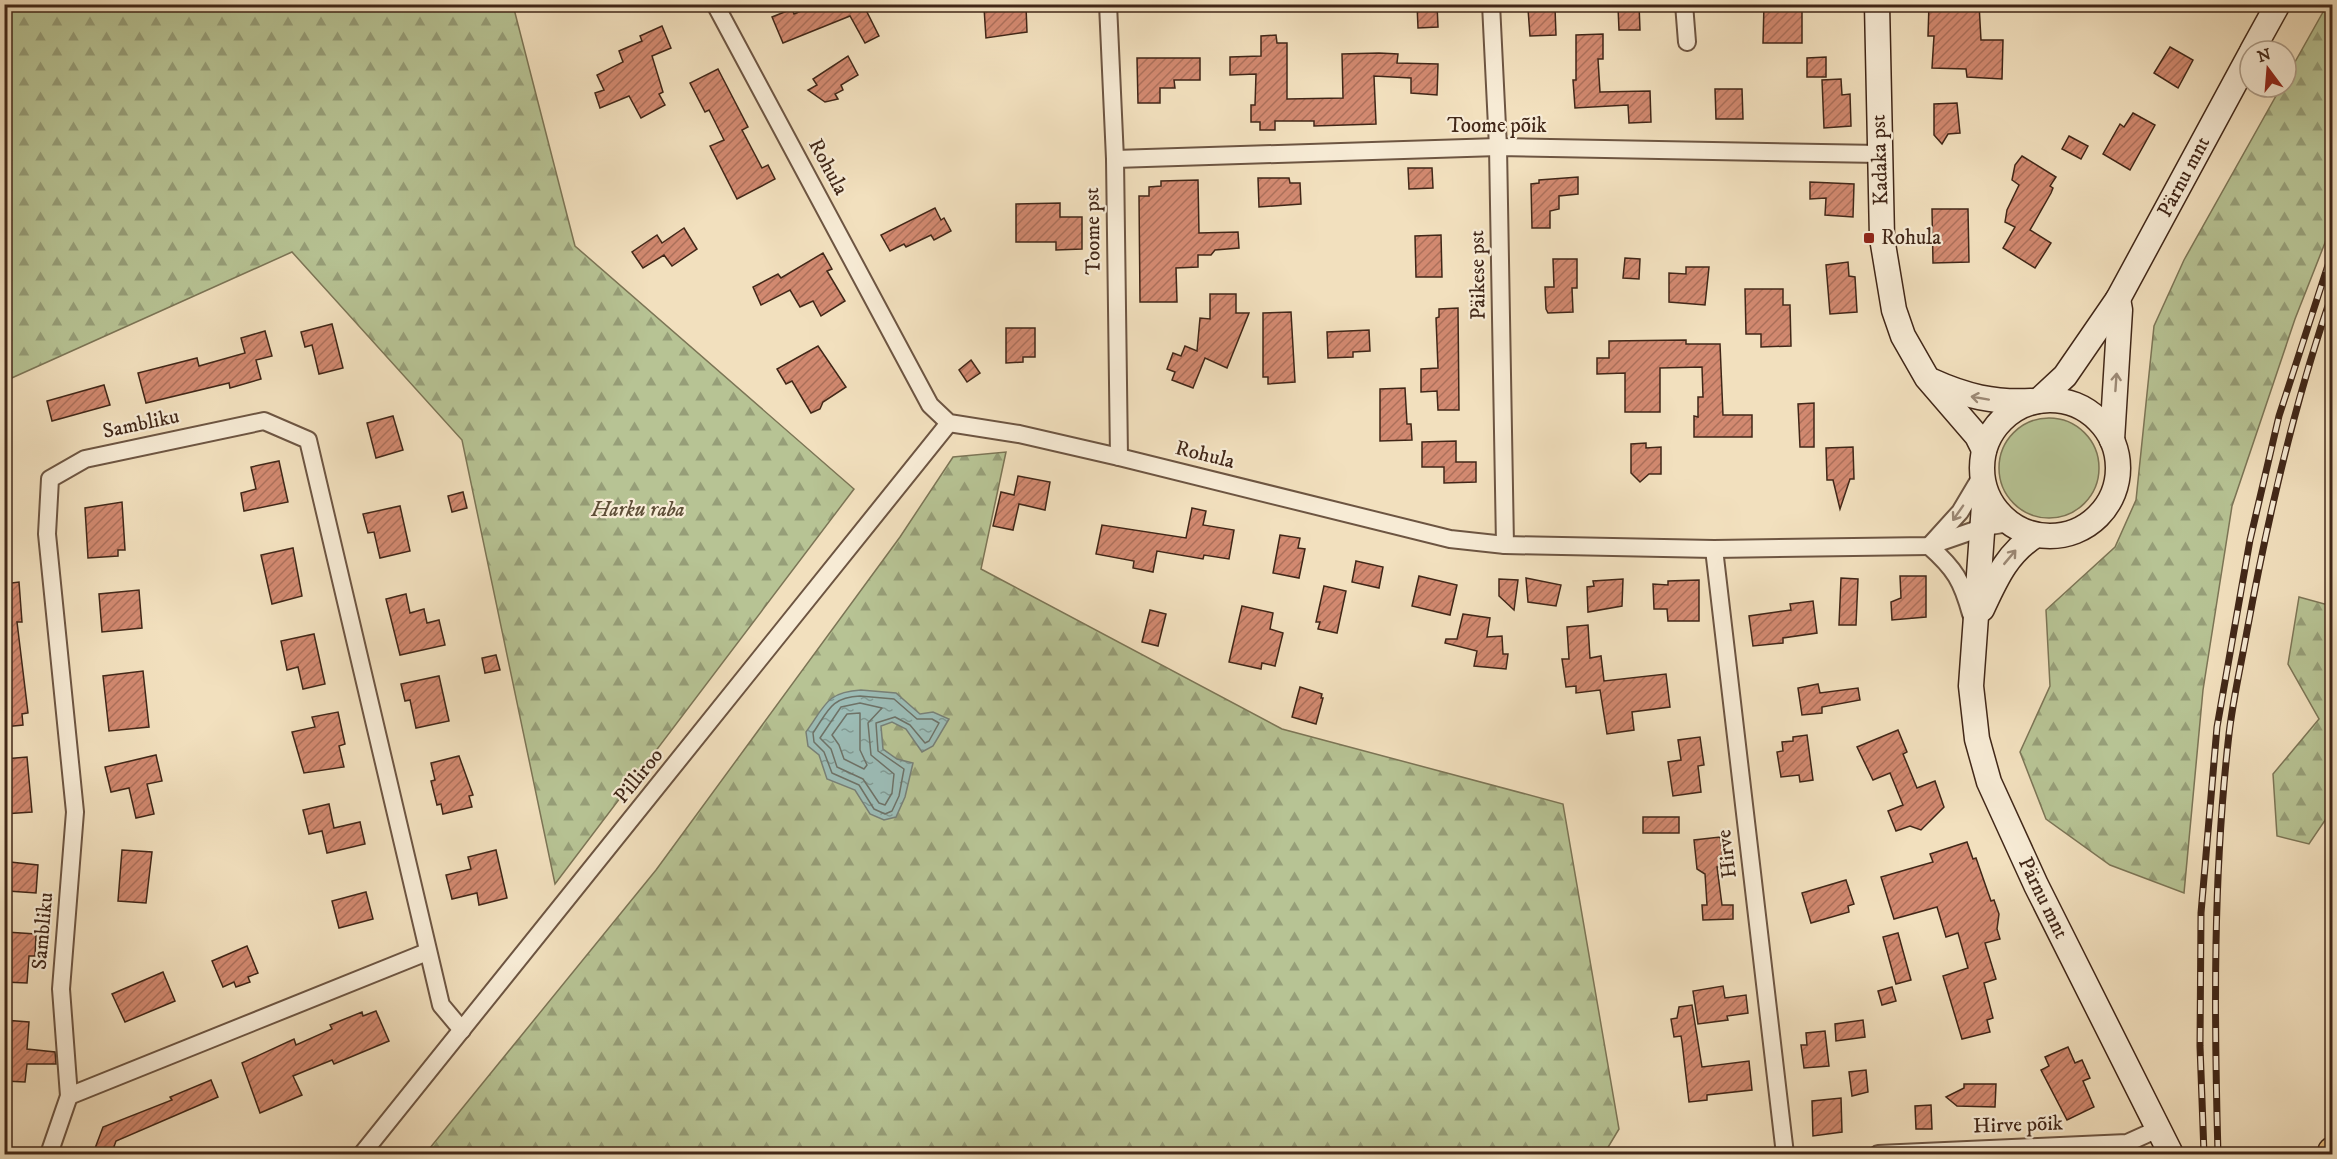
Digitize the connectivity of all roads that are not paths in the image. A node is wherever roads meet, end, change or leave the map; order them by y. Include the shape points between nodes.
1 (715, 4) edge
2 (1108, 4) edge
3 (1491, 4) edge
4 (1684, 4) edge
5 (1877, 4) edge
6 (2278, 4) edge
7 (2259, 39) edge
8 (1687, 42) dead end
9 (2238, 78) edge
10 (1498, 147) junction
11 (1880, 154) junction
12 (1114, 159) junction
13 (2118, 298) junction
14 (1927, 378) junction
15 (2038, 401) junction
16 (950, 423) junction
17 (2112, 440) junction
18 (1984, 450) junction
19 (1119, 457) junction
20 (1983, 483) junction
21 (2009, 523) junction
22 (1984, 527) junction
23 (2036, 535) junction
24 (1505, 545) junction
25 (1929, 546) junction
26 (1714, 549) junction
27 (1974, 625) junction
28 (427, 952) junction
29 (462, 1030) junction
30 (69, 1096) junction
31 (2158, 1128) junction
32 (2000, 1151) edge
33 (49, 1155) edge
34 (362, 1155) edge
35 (1785, 1155) edge
36 (1878, 1155) edge
37 (2171, 1155) edge

1 - 16 street, Rohula via 930,405
2 - 12 street, Toome pst
3 - 10 street, Päikese pst
4 - 8 street
5 - 11 main road, Kadaka pst
6 - 7 main road
9 - 13 main road, Pärnu mnt
10 - 11 street, Toome põik
10 - 12 street, Toome põik
10 - 24 street, Päikese pst
11 - 14 main road, Kadaka pst via 1882,238 1894,310 1903,336
12 - 19 street, Toome pst
13 - 15 main road, Pärnu mnt via 2065,376
17 -> 13 main road
15 -> 14 main road via 2005,403 1964,395
14 - 18 main road, Kadaka pst via 1977,436
15 - 17 main road via 2062,401 2084,409 2099,421
15 - 18 main road via 2013,411 1996,426
16 - 19 street, Rohula
16 - 29 street, Pilliroo
17 - 23 main road via 2118,475 2104,510 2093,521 2067,534
18 - 20 main road
19 - 24 street, Rohula via 1450,539
20 - 21 main road via 1993,506
20 - 22 main road, Pärnu mnt
20 -> 25 street
21 - 22 street, Rohula
21 - 23 main road
22 - 25 street, Rohula
22 - 27 main road, Pärnu mnt
27 -> 23 main road, Pärnu mnt via 2005,563
24 - 26 street, Rohula
25 - 26 street, Rohula
25 - 27 street via 1963,584
26 - 35 street, Hirve
27 - 31 main road, Pärnu mnt via 1973,717 1989,782
28 - 29 street, Sambliku via 441,1005
28 - 30 street
28 - 30 street, Sambliku via 308,440 264,421 85,459 50,479 47,534 75,812 62,989
29 - 34 street, Pilliroo
30 - 33 street, Sambliku
31 - 32 street, Hirve põik via 2127,1143
31 - 37 main road, Pärnu mnt
32 - 36 street, Hirve põik

